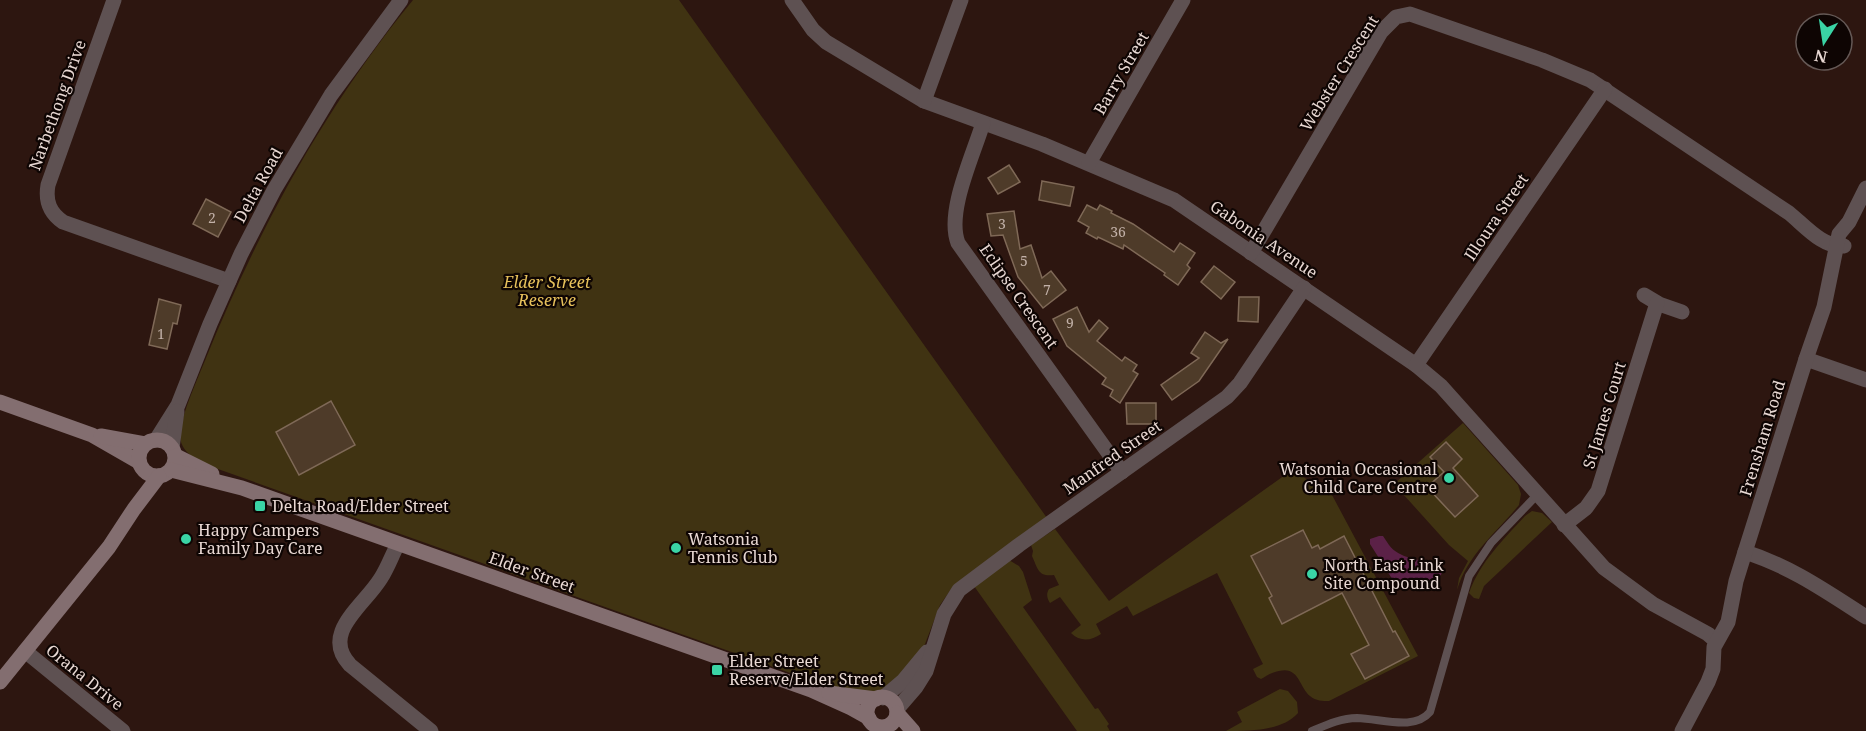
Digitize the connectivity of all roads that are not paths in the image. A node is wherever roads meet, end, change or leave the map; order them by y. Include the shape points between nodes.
1 (114, 0) edge
2 (401, 0) edge
3 (792, 0) edge
4 (961, 0) edge
5 (1183, 0) edge
6 (1605, 88) junction
7 (924, 101) junction
8 (983, 123) junction
9 (1089, 163) junction
10 (1865, 190) edge
11 (1839, 244) junction
12 (1251, 253) junction
13 (229, 281) junction
14 (1304, 288) junction
15 (1682, 312) dead end
16 (1806, 359) junction
17 (1416, 365) junction
18 (1866, 380) edge
19 (0, 402) edge
20 (178, 405) junction
21 (92, 435) junction
22 (151, 442) junction
23 (169, 463) junction
24 (140, 465) junction
25 (1122, 472) junction
26 (1538, 494) junction
27 (134, 508) junction
28 (1564, 525) junction
29 (398, 544) junction
30 (1745, 552) junction
31 (1866, 618) edge
32 (1710, 639) junction
33 (933, 645) junction
34 (25, 651) junction
35 (0, 682) edge
36 (811, 690) junction
37 (880, 698) junction
38 (897, 711) junction
39 (869, 718) junction
40 (893, 729) edge
41 (123, 731) edge
42 (431, 731) edge
43 (913, 731) edge
44 (1312, 731) edge
45 (1682, 731) edge

1 - 13 street, Narbethong Drive via 48,185 48,205 63,222
2 - 13 street, Delta Road via 352,63 306,135 274,189
3 - 7 street, Gabonia Avenue via 826,42
4 - 7 street
5 - 9 street, Barry Street
6 - 11 street, Webster Crescent
6 - 12 street, Webster Crescent via 1574,72 1420,16 1396,17 1381,32
6 - 17 street, Illoura Street
7 - 8 street, Gabonia Avenue
8 - 9 street, Gabonia Avenue
8 - 25 street, Eclipse Crescent via 955,209 958,243
9 - 12 street, Gabonia Avenue via 1174,200
10 - 11 street, Frensham Road via 1861,218
11 - 16 street, Frensham Road via 1843,266
12 - 14 street, Gabonia Avenue
13 - 20 street, Delta Road
14 - 17 street, Gabonia Avenue
14 - 25 street, Manfred Street via 1233,391
15 - 28 street, St James Court via 1651,299 1598,491 1586,508
16 - 18 street
16 - 30 street, Frensham Road
17 - 26 street, Gabonia Avenue via 1441,386
19 - 21 street
20 - 22 street, Delta Road
20 - 23 street, Delta Road
21 - 22 street
21 - 24 street
22 - 23 street via 168,443
22 - 24 street via 140,452
23 - 24 street via 149,475
23 - 27 street
23 - 29 street, Elder Street
24 - 27 street
25 - 33 street, Manfred Street via 966,583 948,606
26 - 28 street, Gabonia Avenue
26 - 44 lane via 1491,543 1469,576 1430,712 1422,724 1408,728 1357,718
27 - 34 street via 109,547
28 - 32 street, Gabonia Avenue via 1604,568 1683,630 1696,639
29 - 36 street, Elder Street
29 - 42 street via 381,578 341,631 338,645 350,665
30 - 31 street via 1802,576
30 - 32 street, Frensham Road via 1728,622
32 - 45 street, Frensham Road via 1712,671
33 - 37 street, Manfred Street via 903,681
33 - 38 street, Manfred Street via 926,671
34 - 35 street
34 - 41 street, Orana Drive
36 - 37 street, Elder Street
36 - 39 street, Elder Street
37 - 38 street via 892,701
37 - 39 street via 868,709
38 - 40 street
38 - 43 street
39 - 40 street via 879,727

